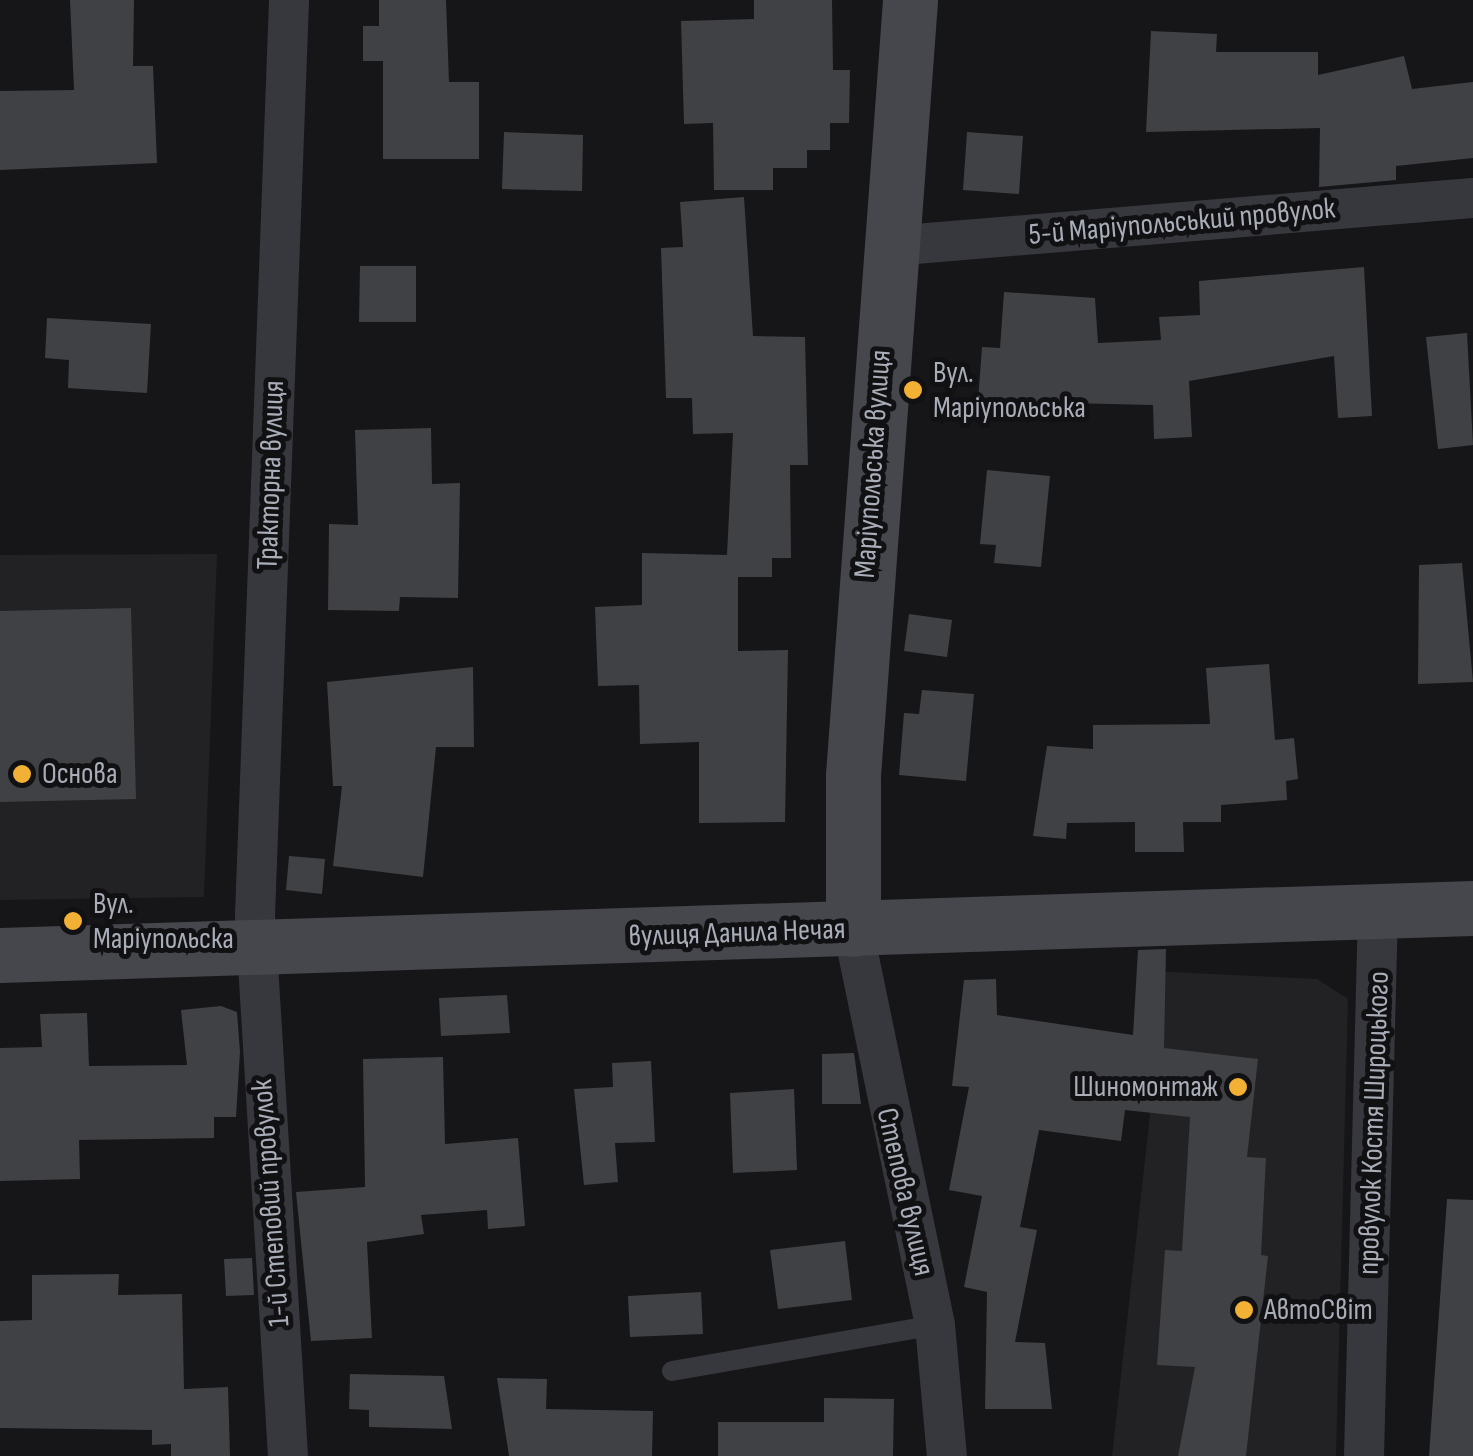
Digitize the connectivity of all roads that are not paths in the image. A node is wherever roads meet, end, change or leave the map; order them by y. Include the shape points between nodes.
1 (289, 0) edge
2 (910, 0) edge
3 (1473, 198) edge
4 (891, 246) junction
5 (1473, 908) edge
6 (1378, 910) junction
7 (853, 929) junction
8 (256, 949) junction
9 (0, 956) edge
10 (935, 1325) junction
11 (672, 1370) dead end
12 (288, 1456) edge
13 (947, 1456) edge
14 (1364, 1456) edge

1 - 8 street, Тракторна вулиця
2 - 4 main road, Маріупольська вулиця
3 - 4 street, 5-й Маріупольський провулок
4 - 7 main road, Маріупольська вулиця via 852,775
5 - 6 main road, вулиця Данила Нечая
6 - 7 main road, вулиця Данила Нечая
6 - 14 street, провулок Костя Широцького
7 - 8 main road, вулиця Данила Нечая
7 - 10 street, Степова вулиця
8 - 9 main road, вулиця Данила Нечая
8 - 12 street, 1-й Степовий провулок
10 - 11 lane
10 - 13 street, Степова вулиця

